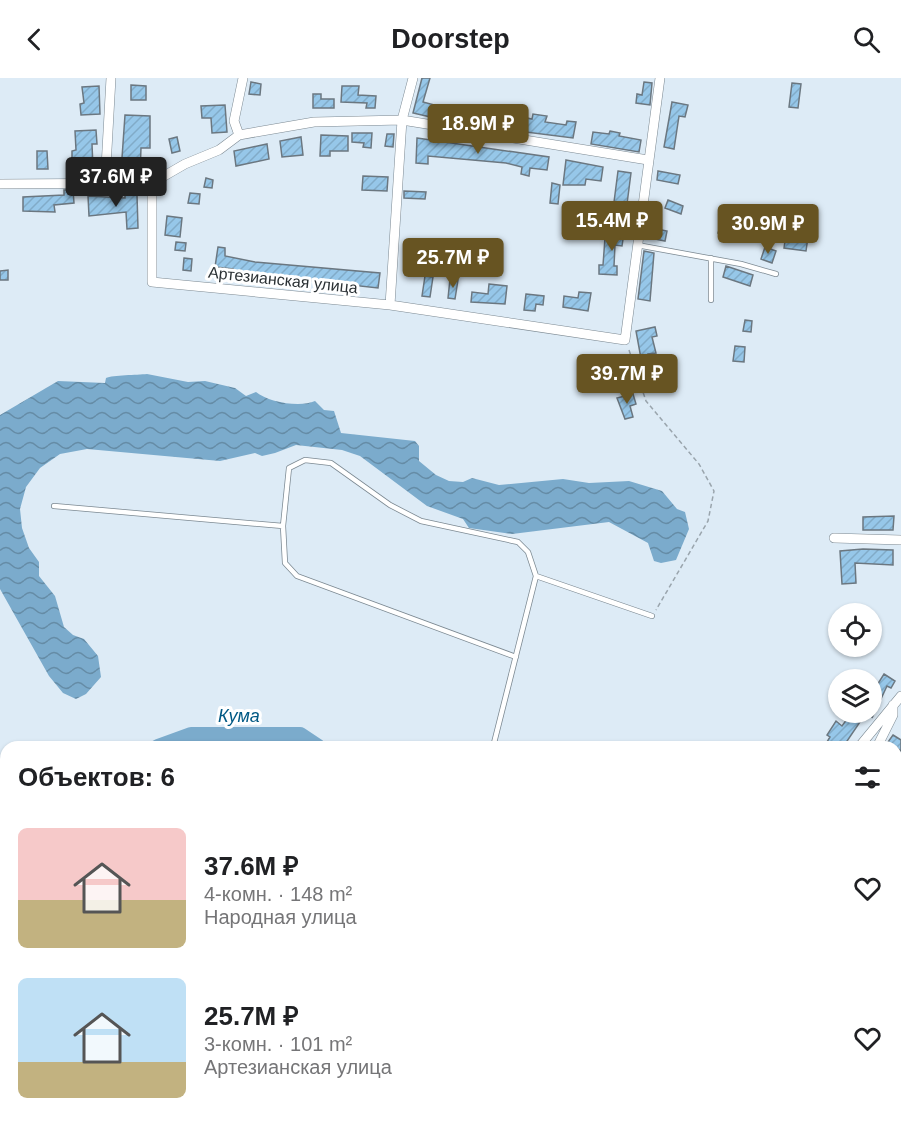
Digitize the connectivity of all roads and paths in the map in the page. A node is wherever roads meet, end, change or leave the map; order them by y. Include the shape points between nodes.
1 (111, 78) edge
2 (243, 78) edge
3 (413, 78) edge
4 (660, 78) edge
5 (402, 120) junction
6 (239, 135) junction
7 (648, 160) junction
8 (152, 183) junction
9 (0, 184) edge
10 (105, 185) junction
11 (637, 245) junction
12 (711, 258) junction
13 (776, 274) dead end
14 (711, 300) dead end
15 (390, 305) junction
16 (625, 340) junction
17 (54, 506) dead end
18 (283, 526) junction
19 (834, 538) dead end
20 (901, 540) edge
21 (536, 576) junction
22 (652, 616) joint
23 (516, 657) junction
24 (901, 696) edge
25 (893, 705) junction
26 (495, 741) edge
27 (864, 741) edge
28 (880, 741) edge

1 - 10 street
2 - 6 street via 234,121
3 - 5 street
4 - 7 street
5 - 6 street via 314,122
5 - 7 street
5 - 15 street
6 - 8 street via 219,150
7 - 11 street
8 - 10 street
8 - 15 street, Артезианская улица via 152,282
9 - 10 street
11 - 12 lane
11 - 16 street
12 - 13 lane
12 - 14 lane
15 - 16 street, Артезианская улица
16 - 22 path via 646,401 699,465 714,490 708,521
17 - 18 lane
18 - 21 lane via 290,468 305,460 331,463 390,506 421,521 518,542 528,552
18 - 23 lane via 285,562 297,576
19 - 20 street
21 - 22 lane
21 - 23 lane
23 - 26 lane
24 - 25 street
25 - 27 street
25 - 28 street via 893,715

